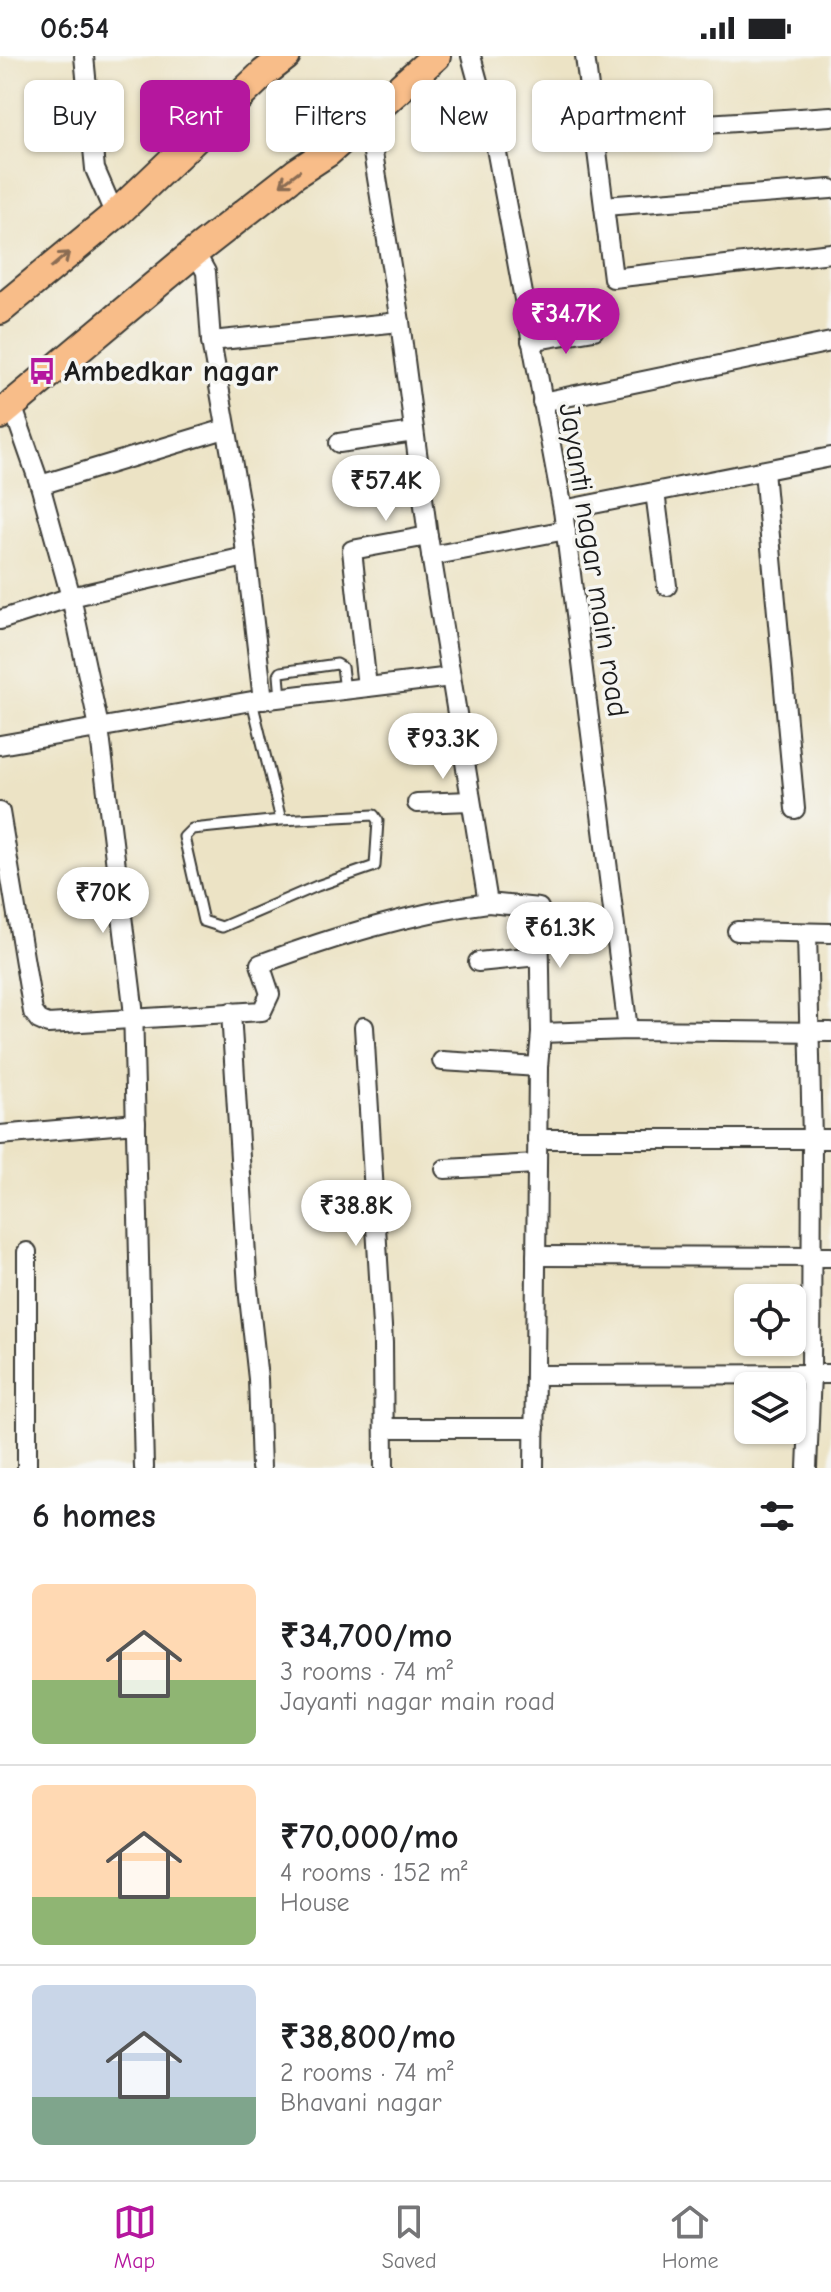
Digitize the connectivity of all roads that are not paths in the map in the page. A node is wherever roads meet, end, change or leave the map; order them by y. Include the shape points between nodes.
1 (84, 56) edge
2 (286, 56) edge
3 (436, 56) edge
4 (471, 56) edge
5 (585, 56) edge
6 (588, 80) edge
7 (395, 92) edge
8 (831, 116) edge
9 (713, 123) edge
10 (328, 152) edge
11 (373, 152) edge
12 (596, 152) edge
13 (831, 189) edge
14 (604, 206) junction
15 (115, 215) junction
16 (195, 252) junction
17 (831, 253) edge
18 (1, 307) edge
19 (400, 322) junction
20 (594, 330) dead end
21 (211, 341) junction
22 (531, 341) junction
23 (831, 342) edge
24 (542, 402) junction
25 (6, 410) edge
26 (225, 429) junction
27 (414, 432) junction
28 (339, 443) dead end
29 (831, 457) edge
30 (764, 471) junction
31 (40, 485) junction
32 (655, 492) junction
33 (563, 510) junction
34 (566, 530) junction
35 (428, 536) junction
36 (431, 556) junction
37 (245, 557) junction
38 (667, 586) dead end
39 (71, 597) junction
40 (0, 620) edge
41 (451, 677) junction
42 (367, 687) junction
43 (345, 690) junction
44 (265, 700) junction
45 (99, 727) junction
46 (0, 745) edge
47 (471, 801) junction
48 (417, 803) dead end
49 (795, 809) dead end
50 (0, 812) edge
51 (281, 820) junction
52 (488, 903) junction
53 (737, 931) dead end
54 (807, 933) junction
55 (831, 933) edge
56 (538, 956) junction
57 (478, 962) dead end
58 (231, 1012) junction
59 (133, 1018) junction
60 (364, 1027) dead end
61 (628, 1030) junction
62 (808, 1031) junction
63 (831, 1032) edge
64 (541, 1033) junction
65 (442, 1061) dead end
66 (538, 1067) junction
67 (136, 1123) junction
68 (0, 1135) edge
69 (537, 1139) junction
70 (822, 1139) edge
71 (536, 1164) junction
72 (445, 1169) dead end
73 (27, 1252) dead end
74 (536, 1256) junction
75 (811, 1257) junction
76 (831, 1257) edge
77 (811, 1374) junction
78 (831, 1374) edge
79 (535, 1375) junction
80 (384, 1428) junction
81 (535, 1428) junction
82 (27, 1468) edge
83 (144, 1468) edge
84 (261, 1468) edge
85 (384, 1468) edge
86 (534, 1468) edge
87 (807, 1468) edge

1 - 15 street via 95,169
2 - 15 main road
3 - 7 main road
4 - 22 street, Jayanti nagar main road via 496,148
5 - 6 street
8 - 9 street
10 -> 16 main road
11 - 19 street
12 - 14 street
13 - 14 street
14 - 17 street via 613,278
18 -> 15 main road
16 - 21 street via 206,272
16 - 25 main road
19 - 21 street
19 - 27 street
20 - 22 street
21 - 26 street
22 - 24 street, Jayanti nagar main road
23 - 24 street
24 - 33 street, Jayanti nagar main road
25 - 31 street
26 - 31 street
26 - 37 street
27 - 28 street
27 - 35 street
29 - 30 street
30 - 32 street
30 - 49 street
31 - 39 street
32 - 33 street
32 - 38 street
33 - 34 street, Jayanti nagar main road
34 - 36 street
34 - 61 street, Jayanti nagar main road
35 - 36 street
35 - 42 street via 352,550
36 - 41 street
37 - 39 street
37 - 44 street
39 - 40 street
39 - 45 street
41 - 42 street
41 - 47 street
42 - 43 street
43 - 44 street
43 - 44 lane via 337,664 281,672
44 - 45 street
44 - 51 lane
45 - 46 street
45 - 59 street
47 - 48 street
47 - 52 street
50 - 59 street via 33,1012 39,1020 61,1025
51 - 51 lane via 374,815 375,866 222,927 203,921 184,837 192,829
52 - 56 street via 539,908
52 - 58 street via 394,921 282,954 260,964 270,994 266,1008
53 - 54 street
54 - 55 street
54 - 62 street
56 - 57 street
56 - 64 street
58 - 59 street
58 - 84 street
59 - 67 street
60 - 80 street
61 - 62 street
61 - 64 street
62 - 63 street
62 - 70 street
64 - 66 street
65 - 66 street
66 - 69 street
67 - 68 street
67 - 83 street
69 - 70 street
69 - 71 street
70 - 75 street
71 - 72 street
71 - 74 street
73 - 82 street
74 - 75 street
74 - 79 street
75 - 76 street
75 - 77 street
77 - 78 street
77 - 79 street
77 - 87 street
79 - 81 street
80 - 81 street
80 - 85 street
81 - 86 street

